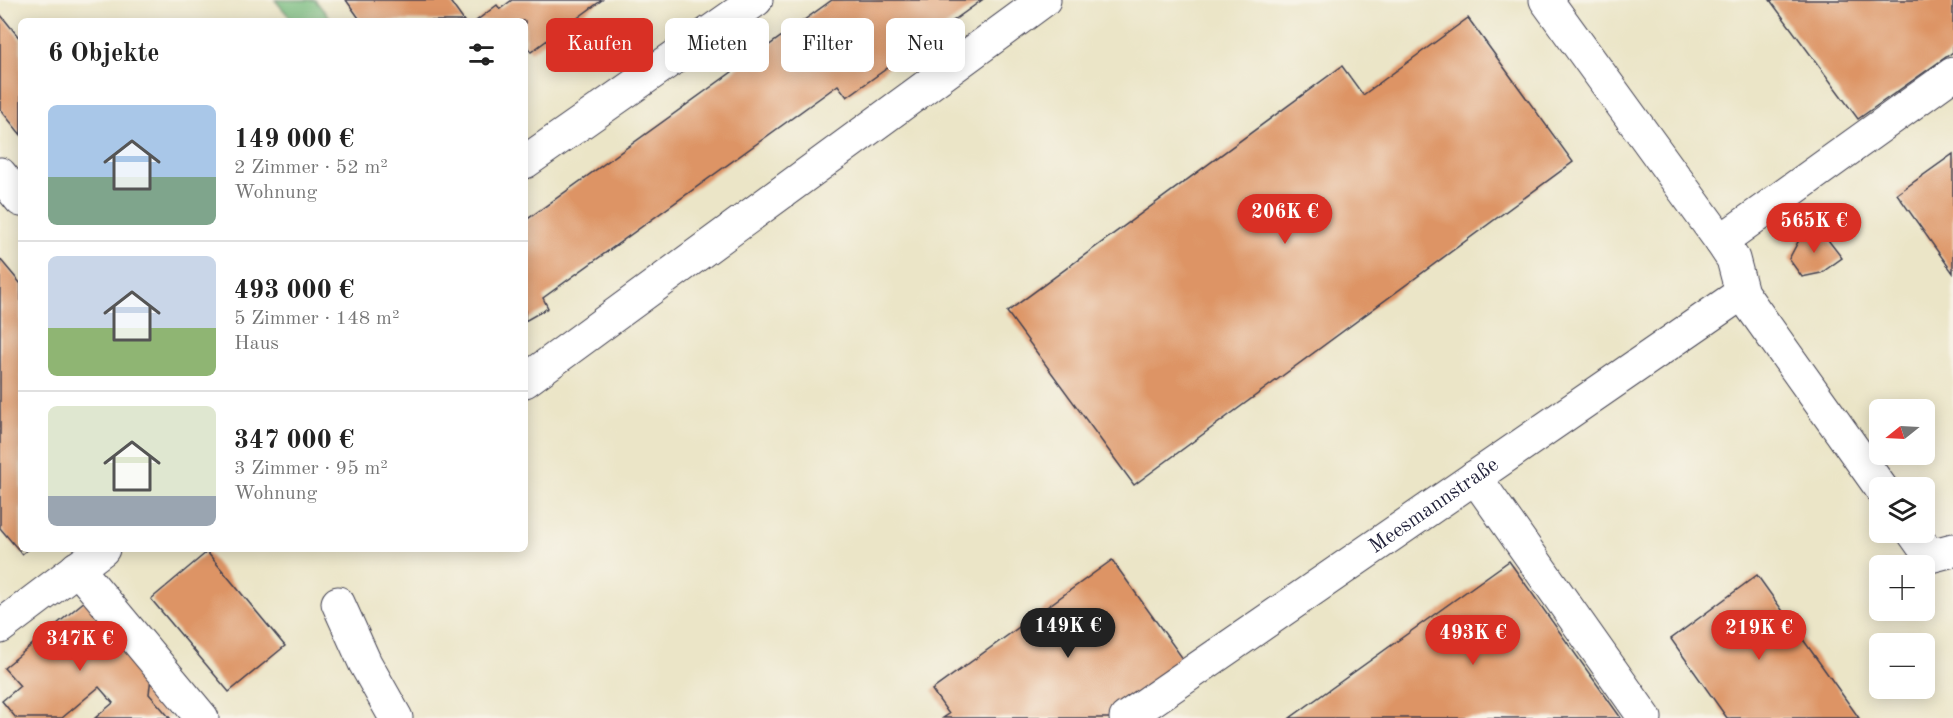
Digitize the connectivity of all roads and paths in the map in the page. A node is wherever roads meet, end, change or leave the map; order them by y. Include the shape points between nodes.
1 (1044, 0) edge
2 (1546, 0) edge
3 (743, 4) edge
4 (1953, 74) edge
5 (528, 160) edge
6 (0, 174) edge
7 (18, 196) edge
8 (1721, 241) junction
9 (1742, 293) junction
10 (528, 379) edge
11 (1476, 477) junction
12 (1873, 477) edge
13 (1921, 543) edge
14 (1953, 550) edge
15 (99, 552) edge
16 (77, 568) junction
17 (338, 603) dead end
18 (5, 612) edge
19 (202, 718) edge
20 (396, 718) edge
21 (1126, 718) edge
22 (1645, 718) edge

1 - 10 street
2 - 8 street
3 - 5 street
4 - 8 street
6 - 7 street
8 - 9 street via 1733,259
9 - 11 street, Meesmannstraße
9 - 12 street
11 - 21 street, Meesmannstraße
11 - 22 street
13 - 14 street via 1930,556
15 - 16 street
16 - 18 street
16 - 19 street
17 - 20 street

